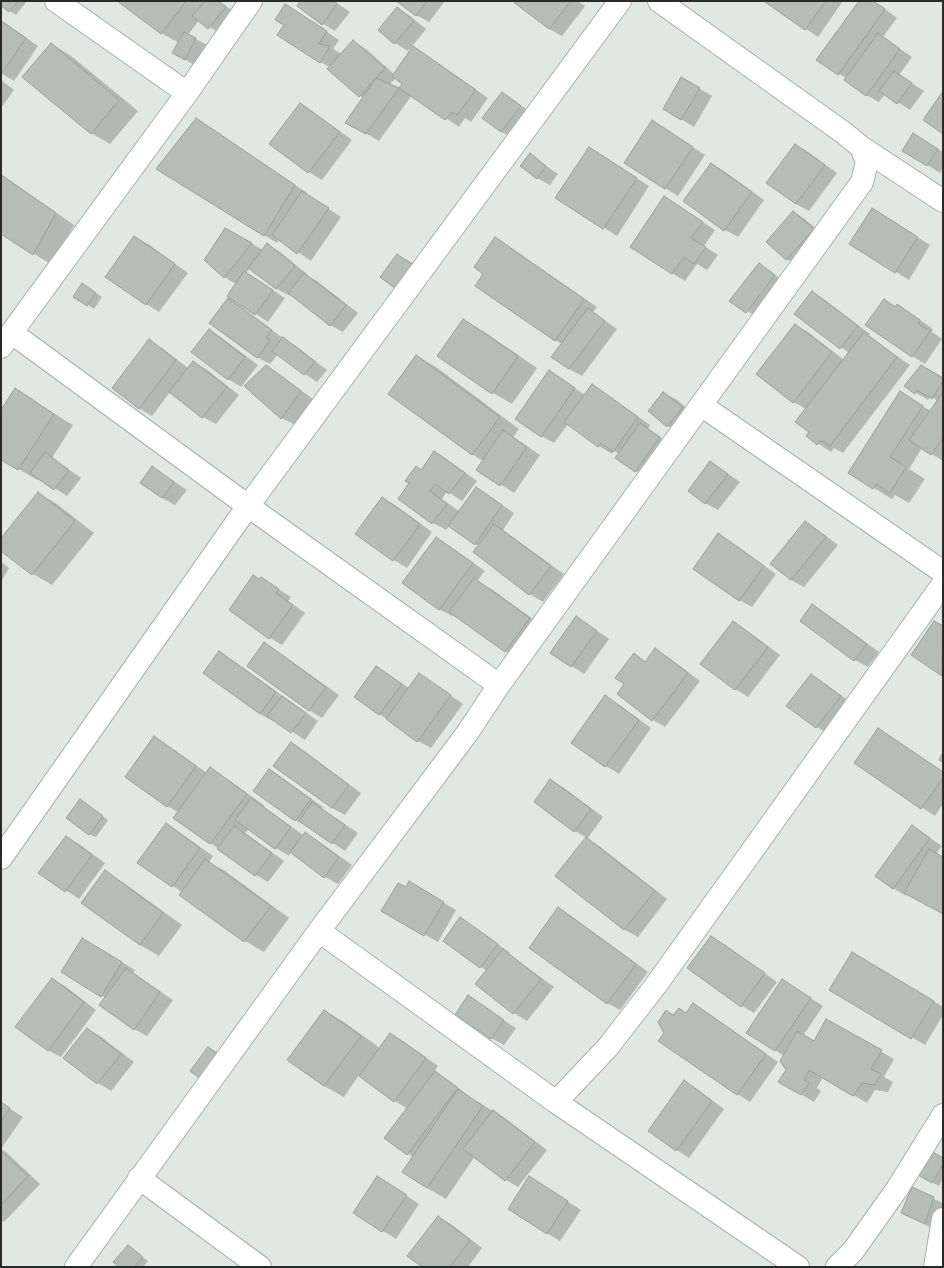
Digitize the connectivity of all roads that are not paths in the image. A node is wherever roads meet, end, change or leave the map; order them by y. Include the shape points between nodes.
1 (56, 1) edge
2 (251, 1) edge
3 (620, 1) edge
4 (659, 1) edge
5 (187, 93) junction
6 (860, 147) junction
7 (943, 201) edge
8 (7, 340) edge
9 (701, 405) junction
10 (248, 506) junction
11 (943, 572) edge
12 (943, 584) edge
13 (499, 685) junction
14 (1, 858) edge
15 (319, 931) junction
16 (556, 1102) junction
17 (943, 1116) edge
18 (139, 1178) junction
19 (943, 1218) edge
20 (76, 1267) edge
21 (260, 1267) edge
22 (798, 1267) edge
23 (837, 1267) edge
24 (935, 1267) edge

1 - 5 street
2 - 5 street
3 - 10 street
4 - 6 street
5 - 8 street
6 - 7 street
6 - 9 street via 867,162 862,182
8 - 10 street
9 - 11 street
9 - 13 street
10 - 13 street
10 - 14 street
12 - 16 street via 656,985 608,1047
13 - 15 street via 468,732
15 - 16 street
15 - 18 street
16 - 22 street
17 - 23 street via 897,1189 853,1251
18 - 20 street
18 - 21 street
19 - 24 street

